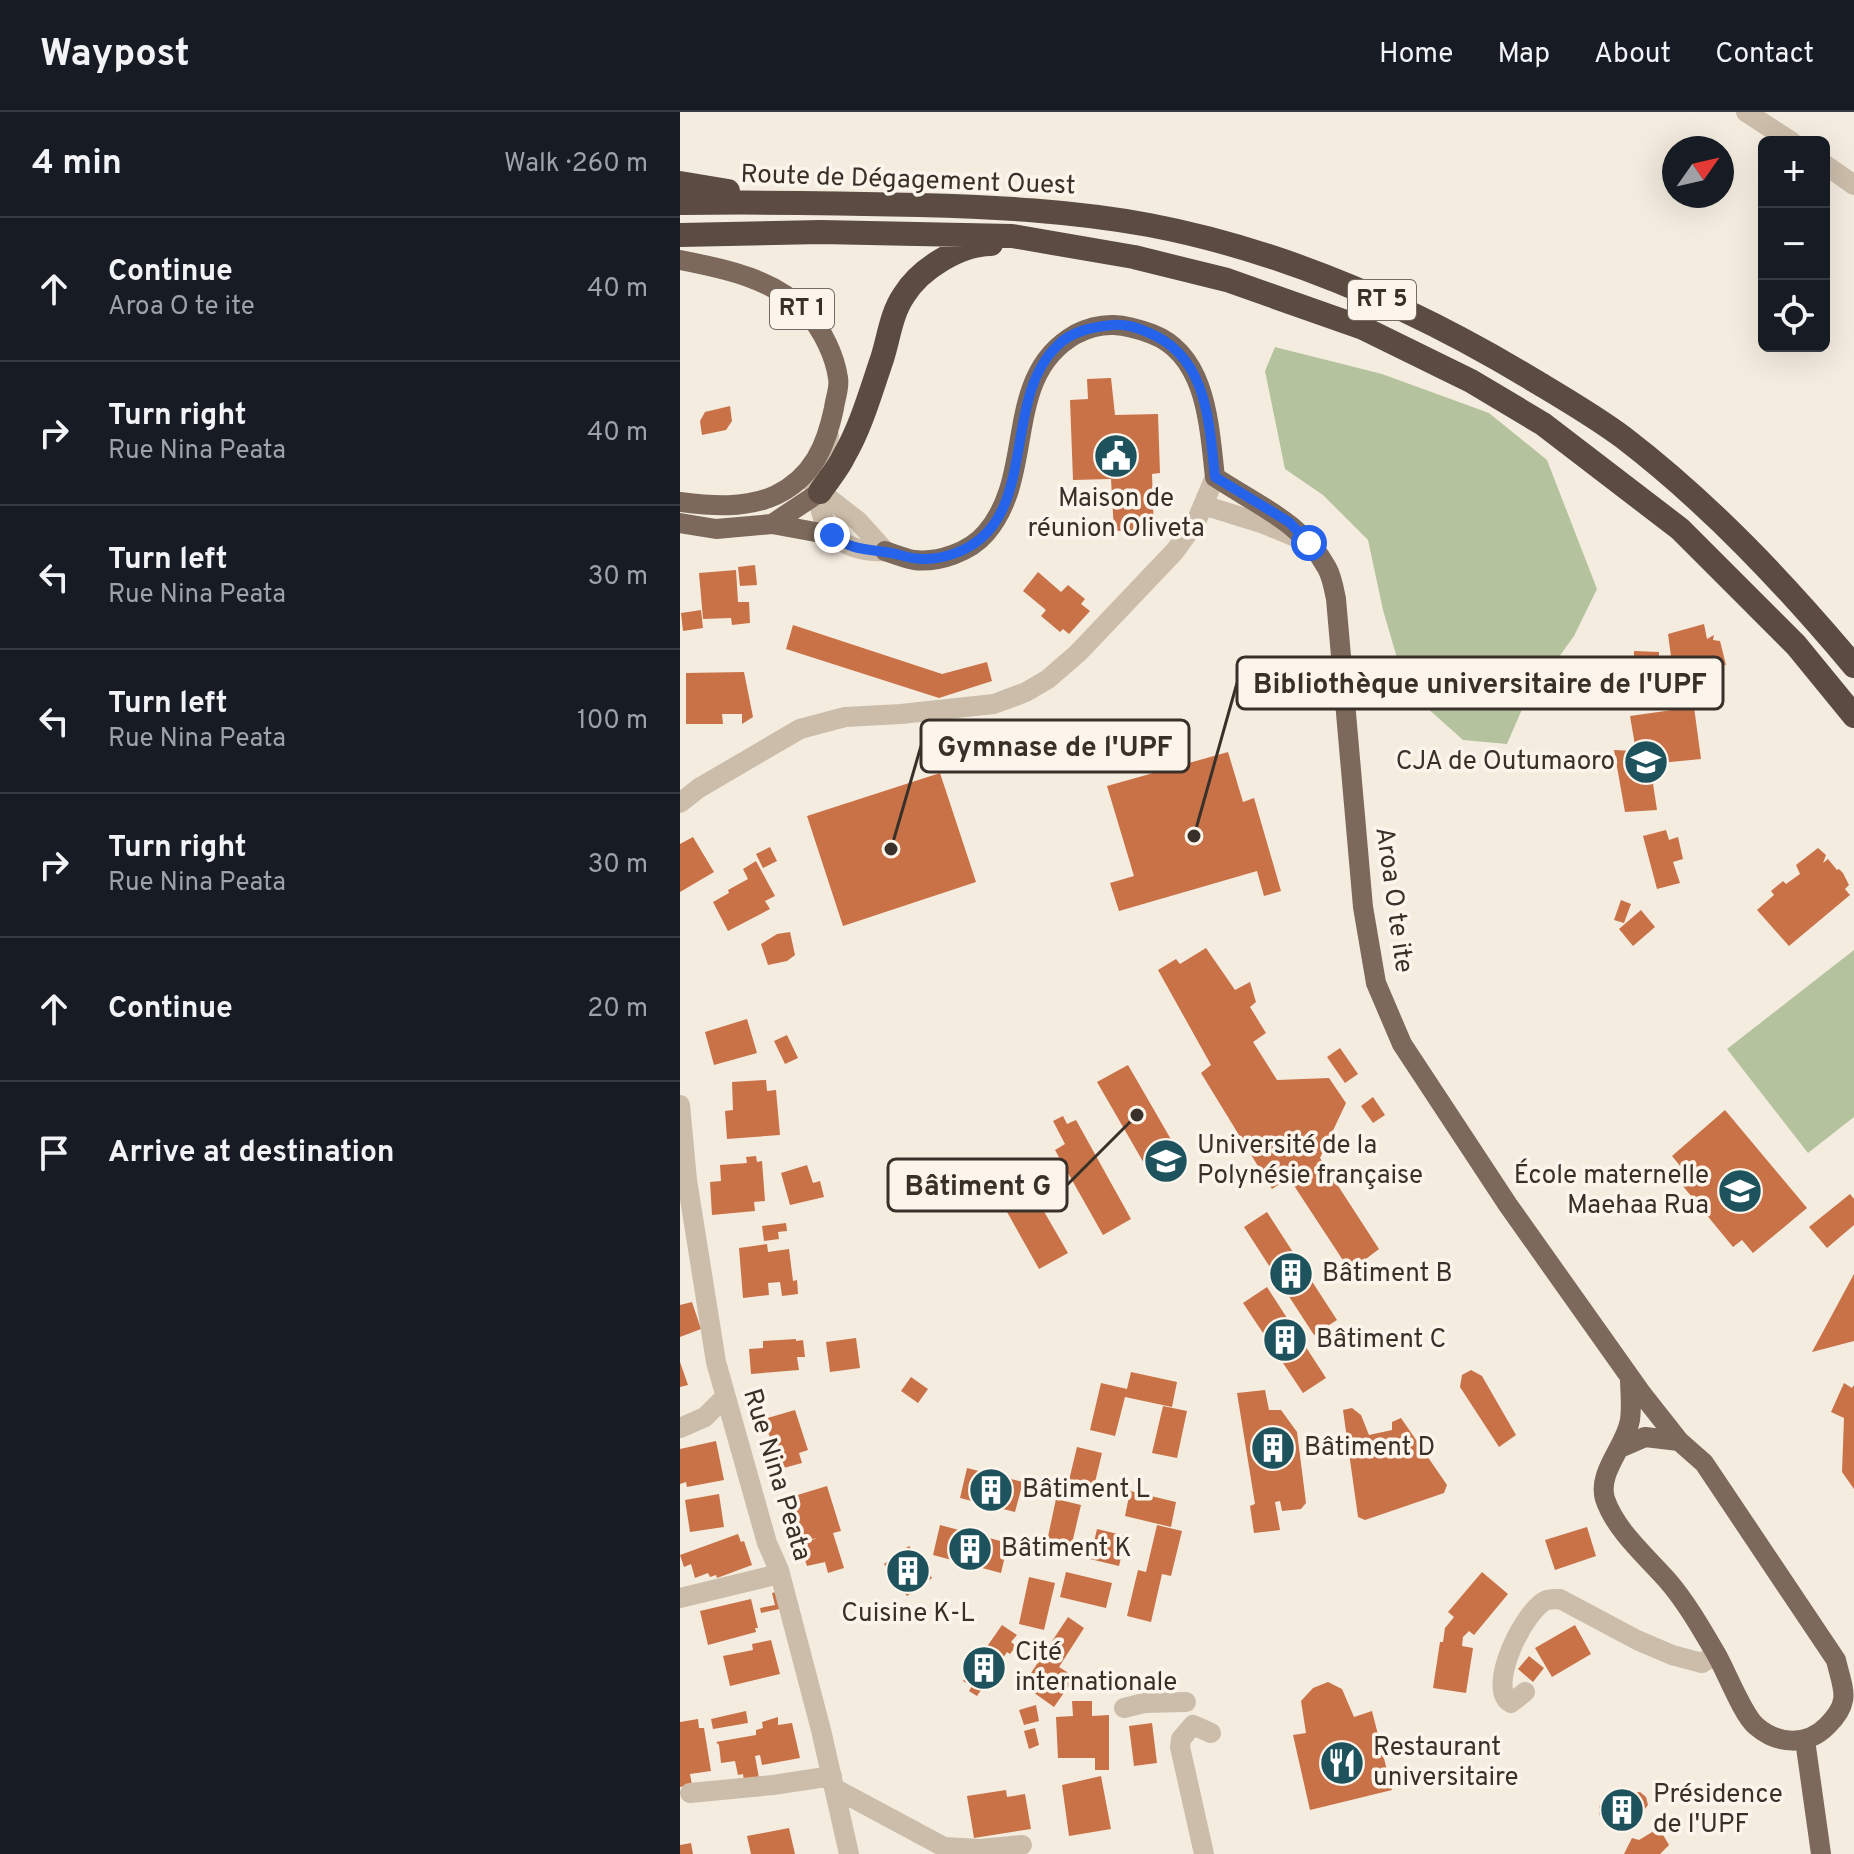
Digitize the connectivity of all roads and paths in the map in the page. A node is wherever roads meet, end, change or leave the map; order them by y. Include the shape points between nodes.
1 (1746, 112) edge
2 (1783, 136) edge
3 (1830, 168) edge
4 (680, 183) edge
5 (1854, 185) edge
6 (793, 202) junction
7 (680, 203) edge
8 (680, 235) edge
9 (1062, 243) junction
10 (680, 260) edge
11 (829, 431) junction
12 (1215, 477) junction
13 (794, 483) junction
14 (820, 492) junction
15 (680, 502) edge
16 (1203, 505) junction
17 (680, 523) edge
18 (772, 524) junction
19 (832, 535) junction
20 (1309, 543) junction
21 (885, 551) junction
22 (1854, 666) edge
23 (1854, 716) edge
24 (685, 795) edge
25 (680, 1105) edge
26 (1630, 1377) junction
27 (725, 1397) junction
28 (680, 1428) edge
29 (1679, 1441) junction
30 (1622, 1447) junction
31 (779, 1574) junction
32 (680, 1598) edge
33 (1716, 1654) junction
34 (1525, 1692) dead end
35 (1186, 1702) dead end
36 (1124, 1708) dead end
37 (1211, 1733) dead end
38 (1805, 1740) junction
39 (833, 1782) junction
40 (690, 1793) dead end
41 (1022, 1845) dead end
42 (849, 1854) edge
43 (1204, 1854) edge
44 (1821, 1854) edge

1 - 2 street
3 - 5 street
4 - 6 highway
6 - 7 highway, Route de Dégagement Ouest / RT 5
6 - 22 highway, Route de Dégagement Ouest / RT 5 via 997,207 1149,225 1236,245 1369,294 1488,353 1622,437 1759,560
8 - 9 highway, Route de Dégagement Ouest / RT 5 via 821,232 1012,236
9 - 14 highway via 979,244 922,274 893,315 853,436
9 - 23 highway, Route de Dégagement Ouest / RT 5 via 1227,280 1363,328 1471,381 1603,467 1680,529 1796,645
10 - 11 main road, RT 1 via 737,271 807,313 828,347 839,380
11 - 13 main road, RT 1 via 817,460
11 - 14 street
12 - 16 street
12 - 20 main road, Aroa O te ite via 1289,522
12 - 21 main road via 1207,414 1188,361 1166,340 1125,324 1089,327 1057,345 1033,379 1011,488 985,535 966,549 936,559
13 - 14 street
13 - 15 main road, RT 1 via 743,504
14 - 18 main road
14 - 19 street
14 - 21 street via 858,521
16 - 20 street
16 - 24 street via 1157,571 1078,653 1037,686 983,706 845,717 800,729
17 - 18 main road via 716,529
18 - 19 main road
19 - 21 street via 856,549
20 - 26 main road, Aroa O te ite via 1328,569 1336,599 1363,907 1376,983 1402,1044
25 - 27 street, Rue Nina Peata via 699,1260
26 - 29 main road, Aroa O te ite
26 - 30 main road via 1630,1421
27 - 28 street via 705,1417
27 - 31 street, Rue Nina Peata
29 - 30 main road via 1645,1437
29 - 38 main road, Aroa O te ite via 1704,1463 1836,1660 1845,1695 1840,1712 1818,1735
30 - 33 main road via 1609,1465 1604,1495 1613,1518 1670,1584
31 - 32 street
31 - 39 street, Rue Nina Peata
33 - 34 street via 1702,1663 1672,1655 1560,1599 1545,1600 1512,1645 1502,1678 1505,1701 1511,1703
33 - 38 main road via 1753,1724 1770,1736
35 - 36 street
37 - 43 street via 1193,1725 1180,1747
38 - 44 main road
39 - 40 street
39 - 41 street via 944,1847
39 - 42 street, Rue Nina Peata

